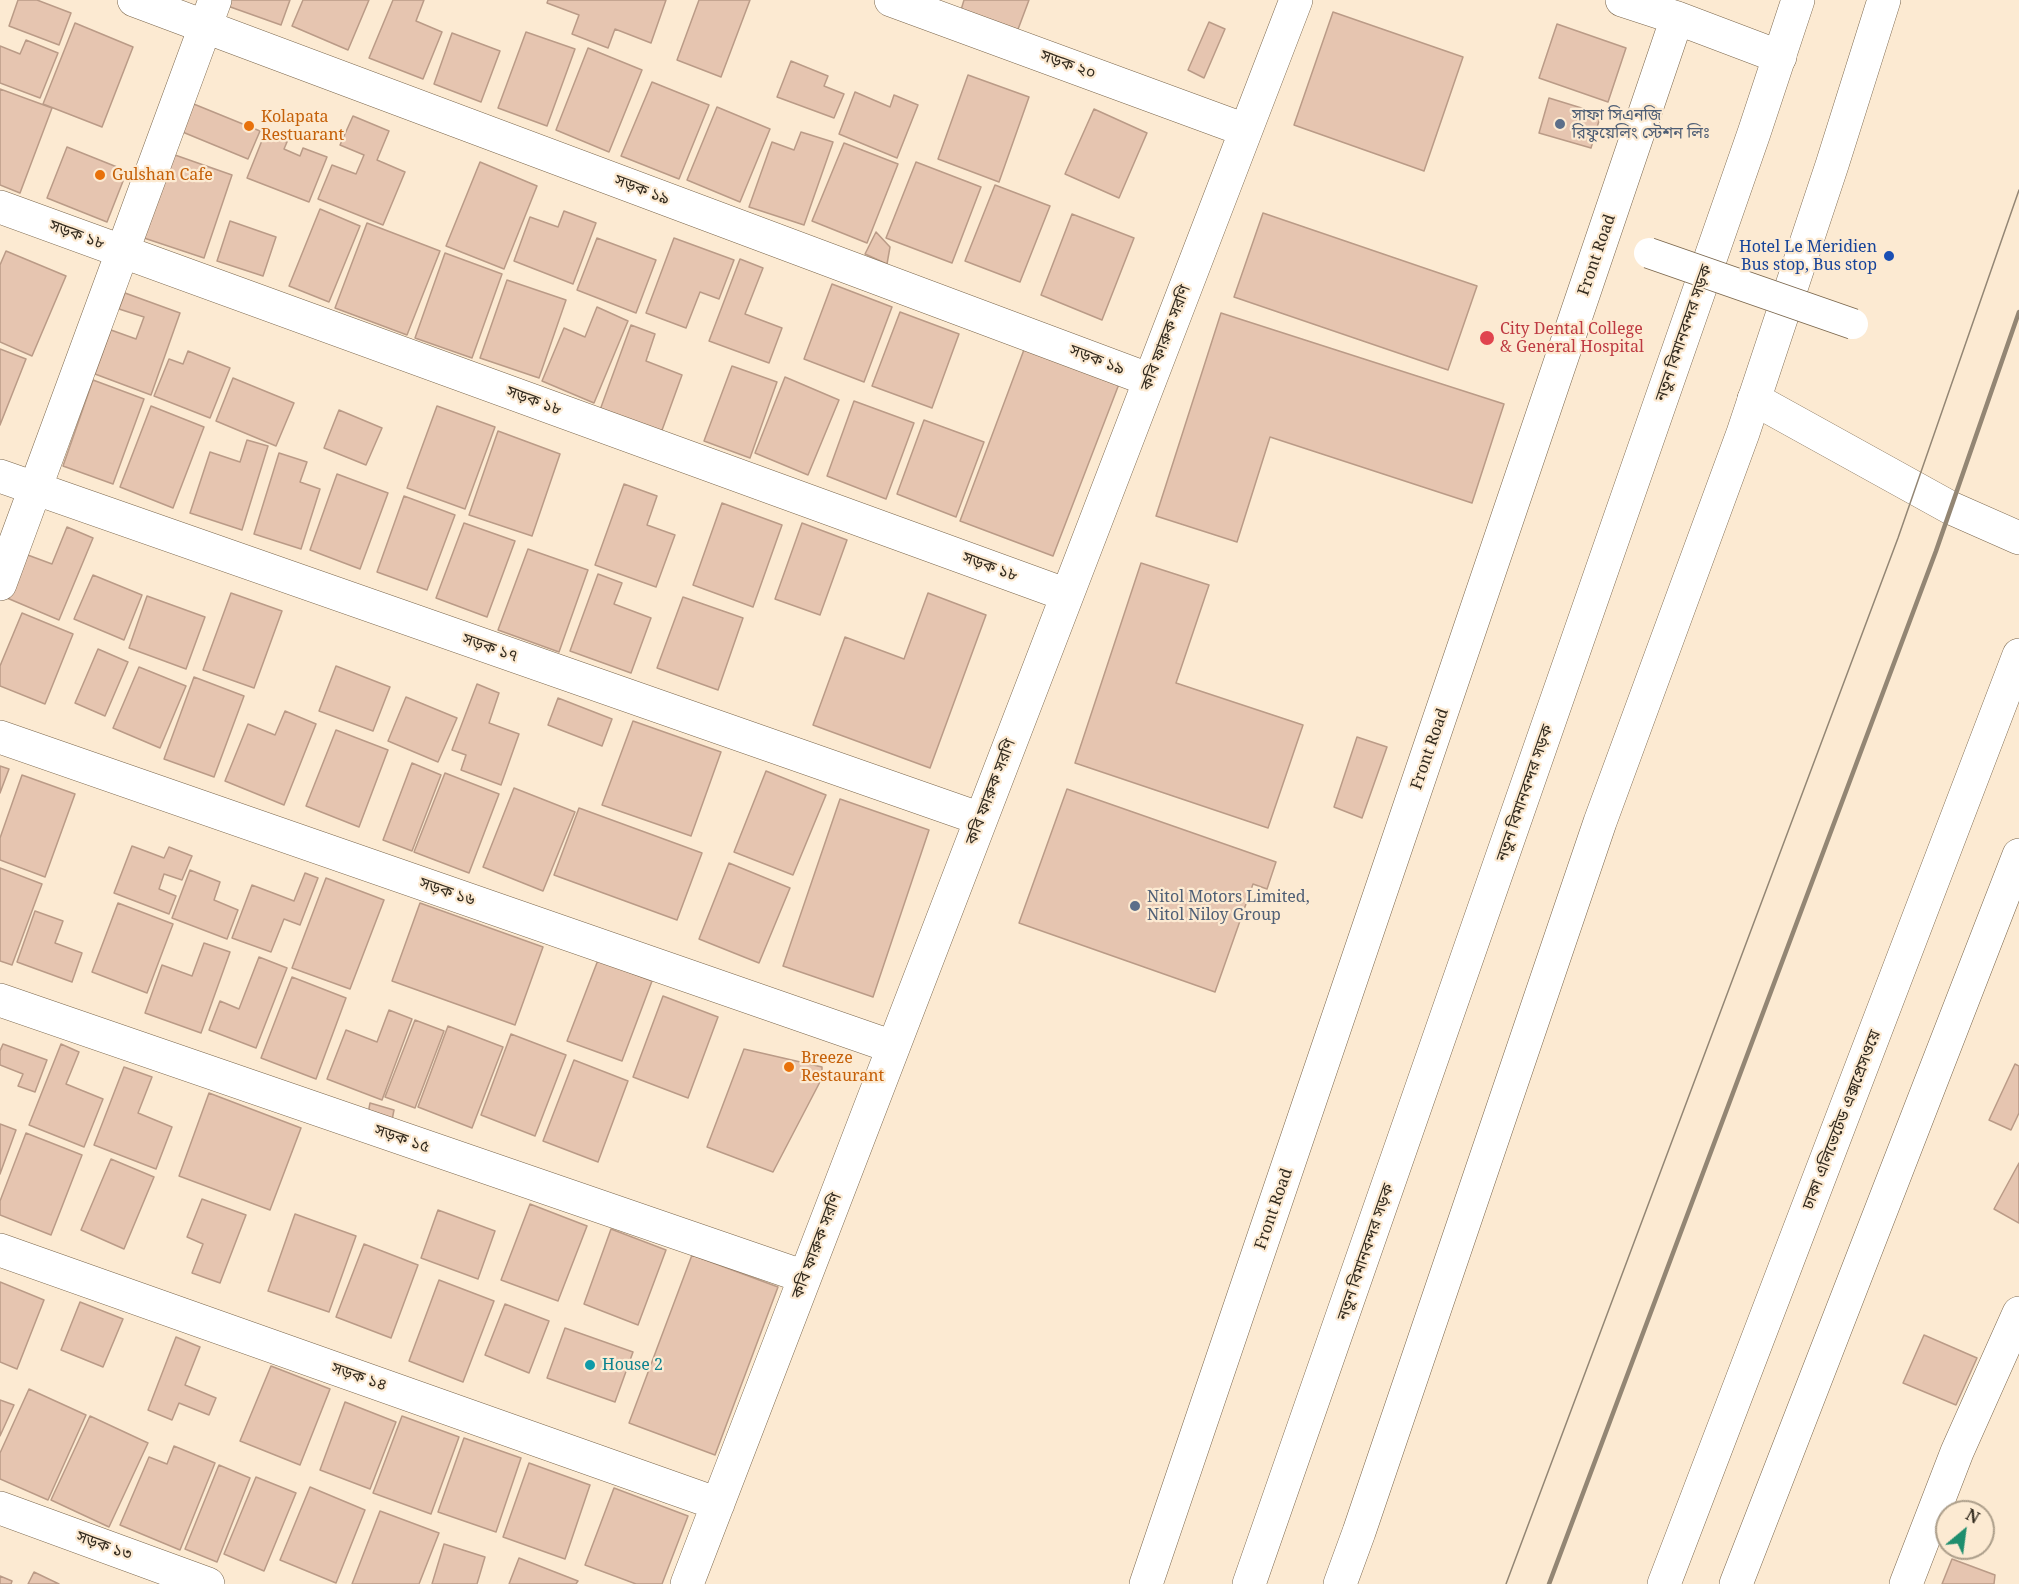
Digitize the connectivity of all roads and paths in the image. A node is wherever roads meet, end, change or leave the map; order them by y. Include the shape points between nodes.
1 (134, 0) edge
2 (891, 0) edge
3 (1296, 0) edge
4 (1622, 0) edge
5 (1798, 0) edge
6 (1884, 0) edge
7 (210, 13) edge
8 (1677, 18) junction
9 (1780, 57) junction
10 (1245, 130) junction
11 (0, 207) edge
12 (123, 251) junction
13 (1649, 252) dead end
14 (1853, 324) dead end
15 (1150, 380) junction
16 (1754, 399) junction
17 (0, 476) edge
18 (35, 489) junction
19 (2019, 538) edge
20 (0, 584) edge
21 (1067, 595) junction
22 (2019, 655) edge
23 (0, 737) edge
24 (981, 819) junction
25 (2019, 855) edge
26 (0, 1000) edge
27 (893, 1047) junction
28 (0, 1250) edge
29 (805, 1278) junction
30 (2019, 1313) edge
31 (718, 1504) junction
32 (0, 1508) edge
33 (208, 1584) edge
34 (687, 1584) edge
35 (1146, 1584) edge
36 (1249, 1584) edge
37 (1340, 1584) edge
38 (1664, 1584) edge
39 (1736, 1584) edge
40 (1906, 1584) edge

1 - 7 main road, সড়ক ১৯
2 - 10 main road, সড়ক ২০
3 - 10 main road, কবি ফারুক সরণি
4 - 8 main road
5 - 9 main road, নতুন বিমানবন্দর সড়ক
6 - 16 main road
7 - 12 main road
7 - 15 main road, সড়ক ১৯
8 - 9 main road
8 - 35 main road, Front Road
9 - 36 main road, নতুন বিমানবন্দর সড়ক
10 - 15 main road, কবি ফারুক সরণি
11 - 12 main road, সড়ক ১৮
12 - 18 main road
12 - 21 main road, সড়ক ১৮
13 - 14 street, bridge
15 - 21 main road, কবি ফারুক সরণি
16 - 19 main road via 1951,508
16 - 37 main road via 1600,822
17 - 18 main road, সড়ক ১৭
18 - 20 main road
18 - 24 main road, সড়ক ১৭
21 - 24 main road, কবি ফারুক সরণি
22 - 38 main road, ঢাকা এলিভেটেড এক্সপ্রেসওয়ে
23 - 27 main road, সড়ক ১৬
24 - 27 main road, কবি ফারুক সরণি
25 - 39 main road
26 - 29 main road, সড়ক ১৫
27 - 29 main road, কবি ফারুক সরণি
28 - 31 main road, সড়ক ১৪
29 - 31 main road, কবি ফারুক সরণি
30 - 40 main road via 1957,1452
31 - 34 main road, কবি ফারুক সরণি
32 - 33 main road, সড়ক ১৩

